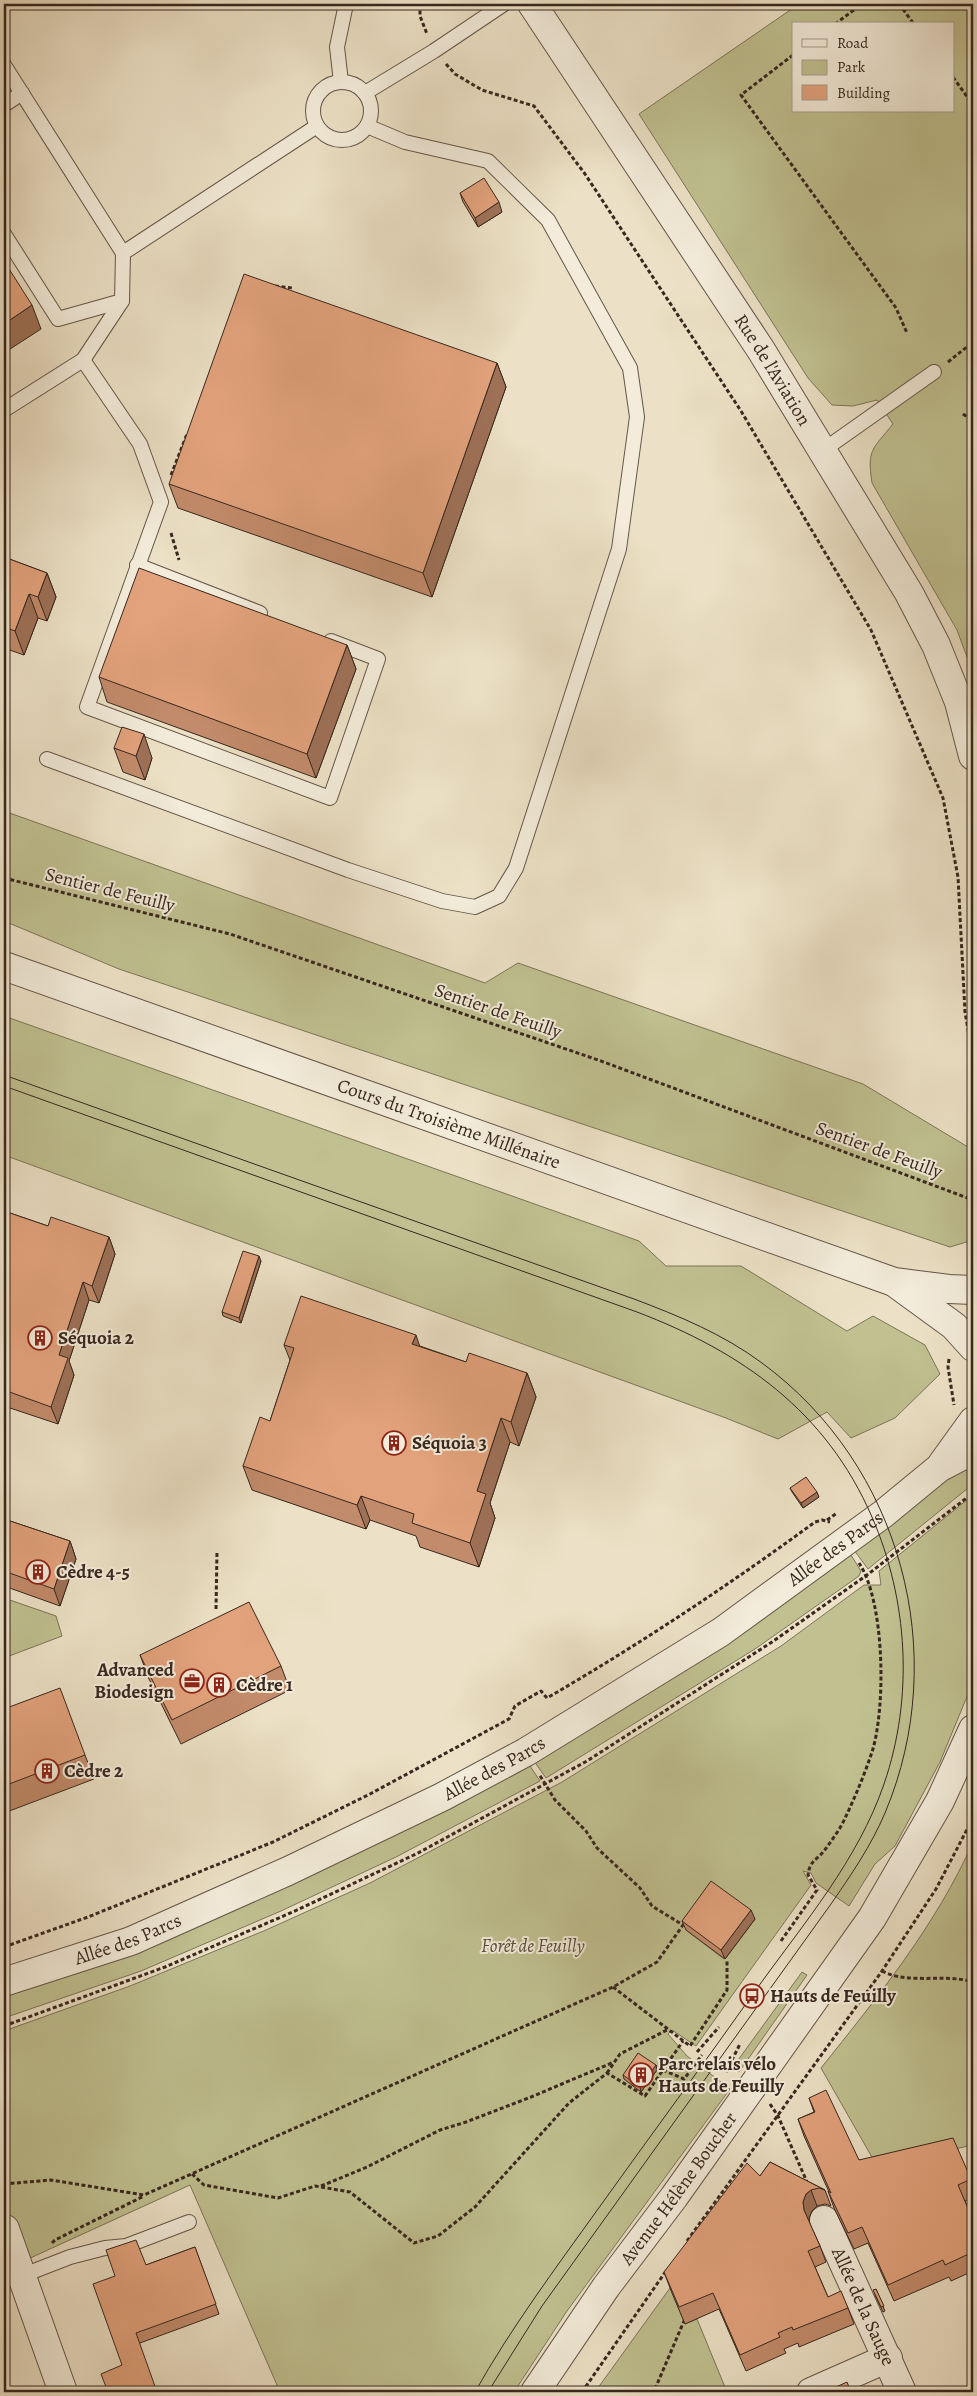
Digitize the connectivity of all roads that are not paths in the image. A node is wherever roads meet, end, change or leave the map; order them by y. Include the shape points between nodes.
1 (346, 4) edge
2 (504, 4) edge
3 (532, 4) edge
4 (4, 65) edge
5 (340, 82) junction
6 (22, 93) junction
7 (365, 93) junction
8 (4, 105) edge
9 (317, 126) junction
10 (367, 126) junction
11 (4, 234) edge
12 (123, 253) junction
13 (122, 301) junction
14 (83, 360) junction
15 (934, 372) road end
16 (4, 410) edge
17 (822, 451) junction
18 (137, 565) junction
19 (268, 617) edge
20 (314, 634) edge
21 (973, 756) edge
22 (47, 759) dead end
23 (4, 966) edge
24 (894, 1282) junction
25 (973, 1290) edge
26 (973, 1347) edge
27 (973, 1421) edge
28 (973, 1450) edge
29 (940, 1468) junction
30 (973, 1729) edge
31 (4, 1982) edge
32 (824, 2220) road end
33 (190, 2222) dead end
34 (5, 2229) edge
35 (21, 2276) junction
36 (888, 2358) junction
37 (63, 2392) edge
38 (536, 2392) edge
39 (811, 2392) edge
40 (902, 2392) edge

1 - 5 lane via 337,47
2 - 7 lane
3 - 17 street, Rue de l'Aviation via 761,350
4 - 6 lane
5 - 7 lane via 350,83
5 - 9 lane via 324,89 314,103 313,115
6 - 8 lane
6 - 12 lane
7 - 10 lane via 371,109
9 - 10 lane via 324,134 344,140 361,133
9 - 12 lane
10 - 22 lane via 405,142 488,161 548,220 630,368 638,417 619,549 516,868 499,896 491,900 475,907 442,901 348,870
11 - 13 lane via 58,320
12 - 13 lane
13 - 14 lane
14 - 16 lane
14 - 18 lane via 140,444 161,502
15 - 17 lane
17 - 21 street, Rue de l'Aviation via 909,593 936,646 958,702
18 - 19 lane
18 - 20 lane via 87,707 330,798 378,659
23 - 24 street, Cours du Troisième Millénaire
24 - 25 street, Cours du Troisième Millénaire
24 - 26 street, Cours du Troisième Millénaire via 954,1326
27 - 29 street, Allée des Parcs
28 - 29 street, Allée des Parcs
29 - 31 street, Allée des Parcs via 721,1632 526,1752 288,1872 131,1941
30 - 38 street, Avenue Hélène Boucher via 940,1801 872,1918 596,2301
32 - 36 street, Allée de la Sauge
33 - 35 lane via 126,2246 104,2248
34 - 35 street
35 - 37 street
36 - 39 street
36 - 40 street, Allée de la Sauge

